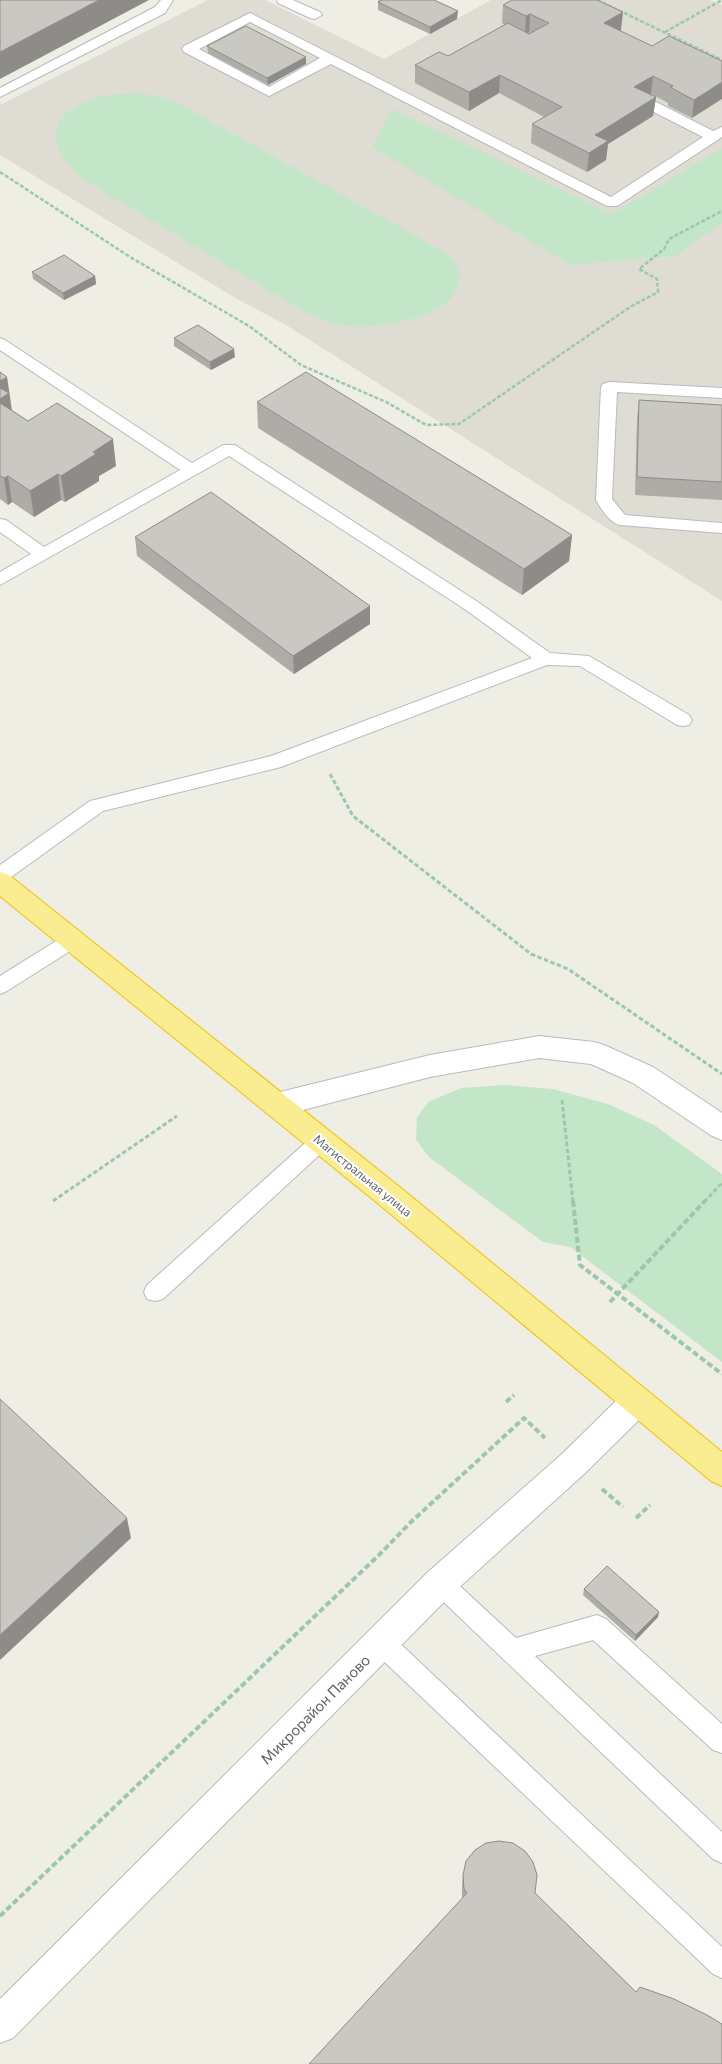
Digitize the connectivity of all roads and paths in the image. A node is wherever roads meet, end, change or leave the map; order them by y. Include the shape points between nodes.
1 (167, 0) edge
2 (284, 0) edge
3 (597, 0) edge
4 (722, 0) edge
5 (315, 15) dead end
6 (665, 32) junction
7 (331, 58) junction
8 (722, 60) edge
9 (0, 93) edge
10 (651, 105) edge
11 (718, 134) edge
12 (0, 172) edge
13 (722, 211) edge
14 (0, 344) edge
15 (722, 393) edge
16 (192, 470) junction
17 (0, 524) edge
18 (722, 528) edge
19 (42, 554) junction
20 (0, 579) edge
21 (546, 660) junction
22 (683, 720) dead end
23 (333, 779) dead end
24 (0, 875) edge
25 (0, 882) edge
26 (71, 941) junction
27 (0, 986) edge
28 (722, 1074) edge
29 (562, 1100) dead end
30 (276, 1105) junction
31 (177, 1116) dead end
32 (722, 1128) edge
33 (321, 1141) junction
34 (722, 1183) edge
35 (53, 1202) dead end
36 (154, 1292) dead end
37 (618, 1294) junction
38 (610, 1302) dead end
39 (722, 1374) edge
40 (514, 1395) dead end
41 (637, 1401) junction
42 (506, 1402) dead end
43 (524, 1418) dead end
44 (722, 1471) edge
45 (650, 1505) dead end
46 (636, 1518) dead end
47 (440, 1583) junction
48 (381, 1642) junction
49 (512, 1651) junction
50 (722, 1741) edge
51 (722, 1850) edge
52 (0, 1916) edge
53 (722, 1965) edge
54 (0, 2025) edge

1 - 9 lane via 160,10
2 - 5 lane
3 - 6 path
4 - 6 path
6 - 8 path
7 - 7 lane via 269,92 189,49 250,17
7 - 11 lane via 612,203
10 - 11 lane
12 - 13 path via 130,257 249,326 301,365 386,402 426,424 459,424 630,307 658,292 657,279 639,268 664,249 669,239
14 - 16 lane
15 - 18 lane via 609,387 604,500 620,520
16 - 19 lane
16 - 21 lane via 229,449 472,606
17 - 19 lane
19 - 20 lane
21 - 22 lane via 583,660
21 - 24 lane via 274,762 97,806
23 - 28 path via 353,816 531,954 568,969
25 - 26 highway, Магистральная улица
26 - 27 lane
26 - 30 highway, Магистральная улица
29 - 37 path via 580,1265
30 - 32 street via 430,1066 539,1048 594,1053 643,1075
30 - 33 highway, Магистральная улица
31 - 35 path
33 - 36 lane
33 - 41 highway, Магистральная улица
34 - 37 path
37 - 38 path
37 - 39 path
40 - 42 path
41 - 44 highway, Магистральная улица
41 - 47 street, Микрорайон Паново via 573,1464
43 - 52 path
45 - 46 path
47 - 48 street, Микрорайон Паново
47 - 49 lane
48 - 53 lane
48 - 54 street, Микрорайон Паново
49 - 50 lane via 597,1627
49 - 51 lane

